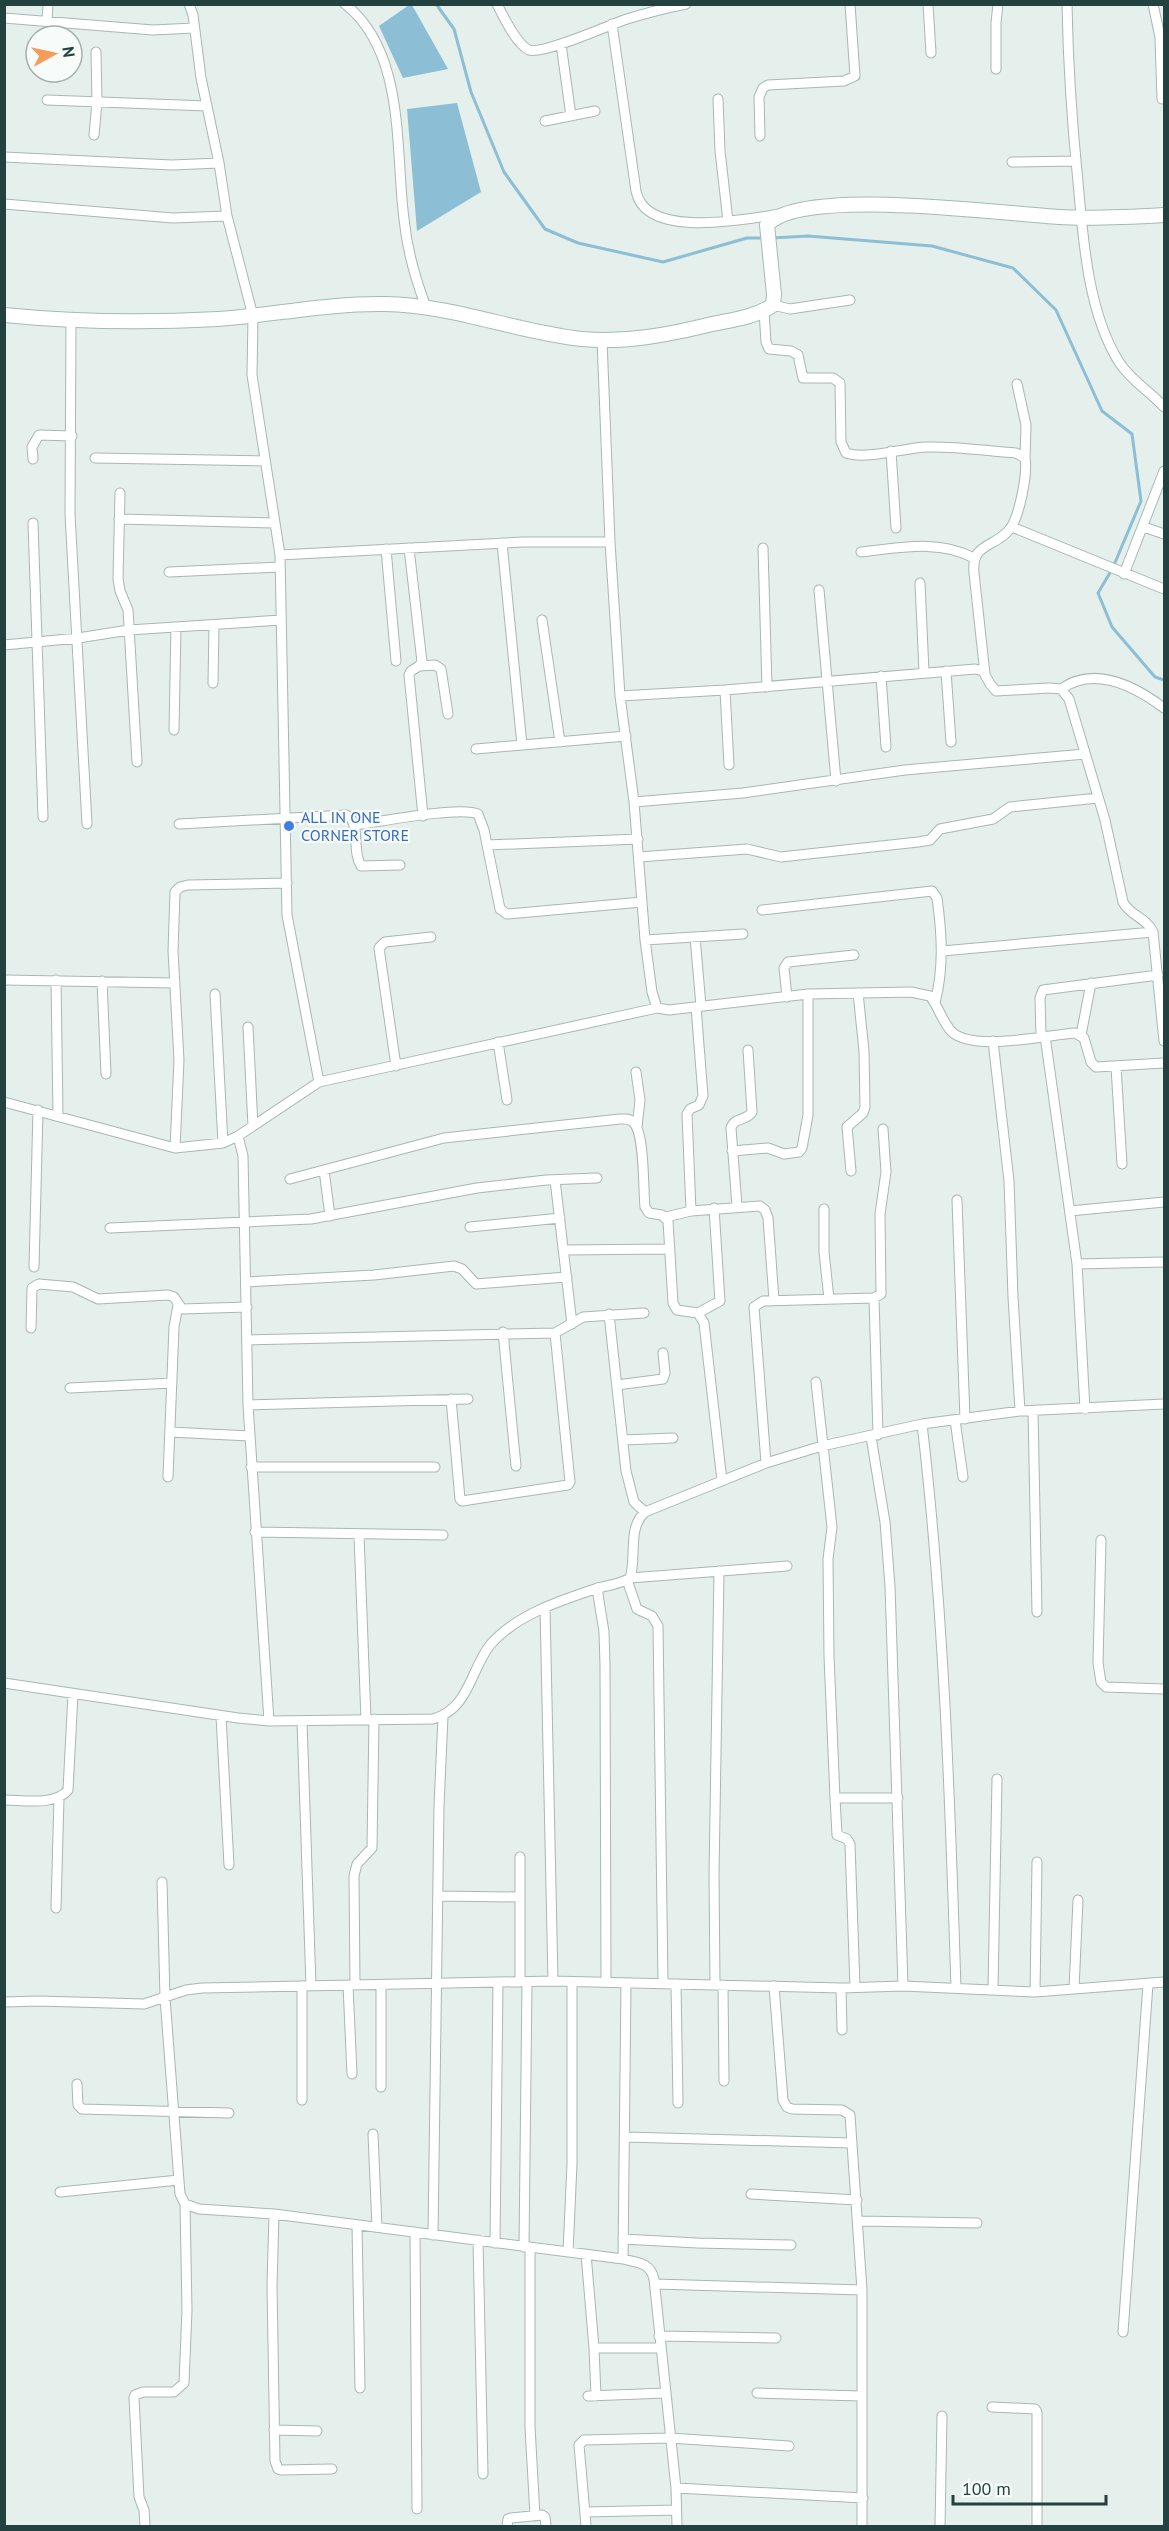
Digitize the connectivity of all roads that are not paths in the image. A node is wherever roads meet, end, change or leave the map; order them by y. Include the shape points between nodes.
1 (48, 4) edge
2 (189, 4) edge
3 (345, 4) edge
4 (497, 4) edge
5 (686, 4) edge
6 (850, 4) edge
7 (928, 4) edge
8 (998, 4) edge
9 (1067, 4) edge
10 (1153, 4) edge
11 (4, 18) edge
12 (47, 22) junction
13 (612, 24) junction
14 (194, 28) junction
15 (561, 44) junction
16 (96, 52) dead end
17 (931, 53) dead end
18 (996, 69) dead end
19 (718, 99) dead end
20 (1162, 99) dead end
21 (47, 100) dead end
22 (97, 102) junction
23 (207, 106) junction
24 (595, 111) dead end
25 (572, 116) junction
26 (545, 121) dead end
27 (94, 135) dead end
28 (760, 136) dead end
29 (4, 157) edge
30 (1076, 161) junction
31 (1012, 162) dead end
32 (219, 163) junction
33 (4, 204) edge
34 (783, 213) junction
35 (1164, 215) edge
36 (227, 216) junction
37 (1081, 218) junction
38 (728, 221) junction
39 (850, 300) dead end
40 (426, 307) junction
41 (768, 308) junction
42 (4, 315) edge
43 (253, 316) junction
44 (71, 322) junction
45 (602, 340) junction
46 (1017, 384) dead end
47 (1164, 406) edge
48 (72, 436) junction
49 (891, 451) junction
50 (95, 458) dead end
51 (1025, 458) junction
52 (33, 459) dead end
53 (265, 461) junction
54 (1164, 471) edge
55 (120, 493) dead end
56 (119, 519) junction
57 (33, 523) dead end
58 (274, 523) junction
59 (1012, 527) junction
60 (1144, 527) junction
61 (896, 528) dead end
62 (1164, 534) edge
63 (610, 542) junction
64 (502, 543) junction
65 (409, 548) junction
66 (763, 548) dead end
67 (386, 549) junction
68 (861, 552) dead end
69 (280, 555) junction
70 (974, 558) junction
71 (280, 567) junction
72 (170, 572) dead end
73 (1123, 573) junction
74 (920, 583) dead end
75 (1164, 589) edge
76 (819, 590) dead end
77 (281, 620) junction
78 (542, 620) dead end
79 (214, 625) junction
80 (176, 627) junction
81 (129, 630) junction
82 (78, 638) junction
83 (35, 643) junction
84 (4, 645) edge
85 (396, 661) dead end
86 (419, 666) junction
87 (946, 671) junction
88 (924, 672) junction
89 (986, 674) junction
90 (880, 676) junction
91 (825, 681) junction
92 (213, 683) dead end
93 (767, 687) junction
94 (1061, 689) junction
95 (725, 690) junction
96 (620, 696) junction
97 (1164, 708) edge
98 (448, 714) dead end
99 (174, 730) dead end
100 (626, 736) junction
101 (560, 742) junction
102 (951, 742) dead end
103 (522, 745) junction
104 (886, 747) dead end
105 (476, 749) dead end
106 (1085, 754) junction
107 (136, 762) dead end
108 (729, 765) dead end
109 (836, 781) junction
110 (1098, 798) junction
111 (634, 802) junction
112 (423, 816) junction
113 (43, 817) dead end
114 (286, 820) junction
115 (87, 824) dead end
116 (179, 824) dead end
117 (354, 825) junction
118 (638, 838) junction
119 (488, 845) junction
120 (639, 857) junction
121 (400, 865) dead end
122 (287, 883) junction
123 (642, 902) junction
124 (762, 910) dead end
125 (1153, 932) junction
126 (743, 934) dead end
127 (431, 937) dead end
128 (695, 937) junction
129 (645, 940) junction
130 (1160, 949) edge
131 (942, 951) junction
132 (854, 955) dead end
133 (1158, 975) junction
134 (4, 980) edge
135 (56, 980) junction
136 (102, 981) junction
137 (175, 983) junction
138 (1092, 983) junction
139 (858, 993) junction
140 (215, 994) dead end
141 (808, 994) junction
142 (787, 997) junction
143 (1162, 1002) edge
144 (935, 1003) junction
145 (699, 1006) junction
146 (657, 1008) junction
147 (248, 1027) dead end
148 (1081, 1035) junction
149 (1043, 1036) junction
150 (993, 1041) junction
151 (1164, 1041) edge
152 (498, 1042) junction
153 (748, 1050) dead end
154 (1164, 1063) edge
155 (396, 1066) junction
156 (1116, 1067) junction
157 (636, 1072) dead end
158 (106, 1074) dead end
159 (318, 1082) junction
160 (507, 1100) dead end
161 (4, 1102) edge
162 (38, 1110) junction
163 (58, 1115) junction
164 (253, 1126) junction
165 (637, 1127) junction
166 (883, 1129) dead end
167 (238, 1136) junction
168 (223, 1143) junction
169 (175, 1148) junction
170 (732, 1151) junction
171 (1122, 1164) dead end
172 (324, 1170) junction
173 (850, 1171) dead end
174 (597, 1178) dead end
175 (290, 1179) dead end
176 (555, 1180) junction
177 (957, 1200) dead end
178 (1164, 1202) edge
179 (737, 1206) junction
180 (714, 1208) junction
181 (824, 1209) dead end
182 (691, 1210) junction
183 (1070, 1211) junction
184 (330, 1216) junction
185 (666, 1217) junction
186 (560, 1218) junction
187 (244, 1222) junction
188 (470, 1227) dead end
189 (110, 1228) dead end
190 (564, 1250) junction
191 (670, 1250) junction
192 (1164, 1262) edge
193 (1077, 1264) junction
194 (34, 1267) dead end
195 (567, 1277) junction
196 (246, 1282) junction
197 (874, 1298) junction
198 (829, 1299) junction
199 (774, 1300) junction
200 (178, 1305) junction
201 (247, 1307) junction
202 (644, 1313) dead end
203 (698, 1313) junction
204 (609, 1314) junction
205 (572, 1324) junction
206 (31, 1328) dead end
207 (503, 1332) junction
208 (555, 1333) junction
209 (248, 1340) junction
210 (663, 1353) dead end
211 (816, 1382) dead end
212 (172, 1383) junction
213 (617, 1385) junction
214 (70, 1388) dead end
215 (451, 1399) junction
216 (468, 1399) dead end
217 (1164, 1404) edge
218 (248, 1406) junction
219 (1085, 1409) junction
220 (1020, 1411) junction
221 (1033, 1411) junction
222 (965, 1419) junction
223 (955, 1420) junction
224 (922, 1424) junction
225 (170, 1432) junction
226 (249, 1436) junction
227 (875, 1436) junction
228 (673, 1438) dead end
229 (623, 1440) junction
230 (822, 1446) junction
231 (766, 1463) junction
232 (251, 1467) junction
233 (435, 1467) dead end
234 (516, 1467) dead end
235 (168, 1477) dead end
236 (963, 1477) dead end
237 (722, 1481) junction
238 (645, 1512) junction
239 (255, 1532) junction
240 (359, 1535) junction
241 (443, 1535) dead end
242 (1101, 1540) dead end
243 (787, 1566) dead end
244 (719, 1571) junction
245 (628, 1579) junction
246 (597, 1588) junction
247 (545, 1608) junction
248 (1037, 1612) dead end
249 (4, 1683) edge
250 (1164, 1689) edge
251 (73, 1694) junction
252 (220, 1716) junction
253 (443, 1716) junction
254 (370, 1720) junction
255 (269, 1721) junction
256 (302, 1721) junction
257 (997, 1779) dead end
258 (59, 1798) junction
259 (836, 1798) junction
260 (898, 1798) junction
261 (4, 1800) edge
262 (520, 1857) dead end
263 (1037, 1862) dead end
264 (229, 1865) dead end
265 (162, 1882) dead end
266 (438, 1896) junction
267 (520, 1897) junction
268 (1078, 1900) dead end
269 (56, 1908) dead end
270 (553, 1981) junction
271 (498, 1982) junction
272 (523, 1982) junction
273 (572, 1982) junction
274 (606, 1982) junction
275 (1164, 1982) edge
276 (437, 1983) junction
277 (626, 1983) junction
278 (663, 1983) junction
279 (676, 1984) junction
280 (1148, 1984) junction
281 (351, 1985) junction
282 (381, 1985) junction
283 (719, 1985) junction
284 (307, 1986) junction
285 (774, 1986) junction
286 (903, 1986) junction
287 (855, 1987) junction
288 (841, 1988) junction
289 (956, 1988) junction
290 (993, 1989) junction
291 (1074, 1989) junction
292 (1035, 1992) junction
293 (165, 1998) junction
294 (4, 2002) edge
295 (842, 2030) dead end
296 (352, 2074) dead end
297 (724, 2081) dead end
298 (77, 2084) dead end
299 (381, 2087) dead end
300 (302, 2100) dead end
301 (678, 2103) dead end
302 (174, 2111) junction
303 (229, 2113) dead end
304 (374, 2134) dead end
305 (626, 2137) junction
306 (852, 2143) junction
307 (179, 2180) junction
308 (60, 2192) dead end
309 (751, 2194) dead end
310 (857, 2200) junction
311 (185, 2204) junction
312 (274, 2214) junction
313 (859, 2221) junction
314 (977, 2223) dead end
315 (357, 2225) junction
316 (377, 2227) junction
317 (415, 2232) junction
318 (433, 2235) junction
319 (623, 2239) junction
320 (478, 2240) junction
321 (495, 2243) junction
322 (791, 2245) dead end
323 (527, 2247) junction
324 (568, 2252) junction
325 (586, 2254) junction
326 (623, 2259) junction
327 (655, 2284) junction
328 (862, 2290) junction
329 (1123, 2331) dead end
330 (659, 2336) junction
331 (776, 2338) dead end
332 (594, 2348) junction
333 (661, 2348) junction
334 (360, 2388) dead end
335 (665, 2393) junction
336 (757, 2393) dead end
337 (861, 2396) junction
338 (992, 2407) dead end
339 (942, 2416) dead end
340 (274, 2430) junction
341 (317, 2431) dead end
342 (670, 2438) junction
343 (789, 2446) dead end
344 (332, 2469) dead end
345 (483, 2474) dead end
346 (676, 2488) junction
347 (863, 2498) junction
348 (417, 2510) dead end
349 (676, 2510) junction
350 (585, 2512) junction
351 (535, 2516) junction
352 (145, 2526) edge
353 (507, 2526) edge
354 (546, 2526) edge
355 (586, 2526) edge
356 (677, 2526) edge
357 (862, 2526) edge
358 (939, 2526) edge
359 (1037, 2526) edge

1 - 12 street
2 - 14 street
3 - 40 street via 376,43 392,89 404,220 413,275
4 - 15 street via 524,47 534,51
5 - 13 street
6 - 28 street via 855,76 844,81 763,88 759,98
7 - 17 street
8 - 18 street
9 - 30 street
10 - 20 street via 1160,37
11 - 12 street
12 - 14 street via 153,30
13 - 15 street
13 - 38 street via 638,202 649,212 677,221
14 - 23 street
15 - 25 street
16 - 22 street
19 - 38 street
21 - 22 street
22 - 23 street
22 - 27 street
23 - 32 street
24 - 25 street
25 - 26 street
29 - 32 street via 172,165
30 - 31 street
30 - 37 street
32 - 36 street
33 - 36 street via 173,218
34 - 37 main road via 848,206 919,205
34 - 38 street
34 - 41 main road via 767,225
35 - 37 main road
36 - 43 street
37 - 47 street via 1092,287 1110,345 1126,371
39 - 41 street via 790,309
40 - 43 main road via 359,305
40 - 45 main road
41 - 45 main road via 653,336
41 - 49 street via 769,349 798,354 803,378 833,378 840,383 843,450 854,454
42 - 44 main road
43 - 44 main road
43 - 53 street via 252,375
44 - 48 street
45 - 63 street
46 - 51 street via 1026,425
48 - 52 street via 39,435 32,447
48 - 82 street via 70,514
49 - 51 street via 957,448 1016,453
49 - 61 street
50 - 53 street
51 - 59 street
53 - 58 street
54 - 60 street
55 - 56 street
56 - 58 street
56 - 81 street via 118,579 128,610
57 - 83 street
58 - 69 street
59 - 70 street
59 - 73 street
60 - 62 street
60 - 73 street
63 - 64 street
63 - 96 street
64 - 65 street
64 - 103 street
65 - 67 street
65 - 86 street
66 - 93 street
67 - 69 street
67 - 85 street
68 - 70 street via 946,548
69 - 71 street
70 - 89 street
71 - 72 street
71 - 77 street
73 - 75 street
74 - 88 street
76 - 91 street
77 - 79 street
77 - 114 street
78 - 101 street
79 - 80 street
79 - 92 street
80 - 81 street
80 - 99 street
81 - 82 street
81 - 107 street
82 - 83 street
82 - 115 street
83 - 84 street
83 - 113 street
86 - 98 street via 435,665 441,669
86 - 112 street via 409,675
87 - 88 street
87 - 89 street via 975,669
87 - 102 street
88 - 90 street
89 - 94 street via 993,688 1002,692
90 - 91 street
90 - 104 street
91 - 93 street
91 - 109 street
93 - 95 street
94 - 97 street via 1077,681 1104,678 1138,691
94 - 106 street via 1069,699
95 - 96 street
95 - 108 street
96 - 100 street
100 - 101 street
100 - 111 street
101 - 103 street
103 - 105 street
106 - 109 street via 905,770
106 - 110 street
109 - 111 street
110 - 120 street via 1010,807 993,819 940,829 930,840 918,842 781,857 740,849
110 - 125 street via 1122,902
111 - 118 street
112 - 117 street
112 - 119 street via 475,812 481,818
114 - 116 street
114 - 117 street via 346,816
114 - 122 street
117 - 121 street via 361,866
118 - 119 street
118 - 120 street
119 - 123 street via 503,913
120 - 123 street
122 - 137 street via 188,885 178,889 174,898
122 - 159 street via 287,915
123 - 129 street
124 - 131 street via 932,891 937,898
125 - 130 street
125 - 131 street
126 - 128 street
127 - 155 street via 385,942 380,948
128 - 129 street
128 - 145 street
129 - 146 street
130 - 133 street
131 - 144 street
132 - 142 street via 788,962 784,968
133 - 138 street
133 - 143 street
134 - 135 street
135 - 136 street
135 - 163 street
136 - 137 street
136 - 158 street
137 - 169 street via 179,1060
138 - 148 street
138 - 149 street via 1043,990
139 - 141 street
139 - 144 street via 911,992 930,996
139 - 173 street via 865,1107 847,1127
140 - 168 street
141 - 142 street
141 - 170 street via 808,1115 802,1148 791,1155 773,1148
142 - 145 street
143 - 151 street
144 - 150 street via 952,1032 972,1040
145 - 146 street
145 - 182 street via 703,1096 687,1114
146 - 152 street
147 - 164 street
148 - 149 street
148 - 156 street via 1093,1065
149 - 150 street
149 - 183 street
150 - 220 street via 1009,1181
152 - 155 street
152 - 160 street
153 - 170 street via 752,1112 732,1124
154 - 156 street
155 - 159 street
156 - 171 street
157 - 165 street via 640,1100
159 - 164 street
161 - 162 street
162 - 163 street
162 - 194 street
163 - 169 street
164 - 167 street
165 - 172 street via 628,1119 620,1119 466,1135
165 - 185 street via 645,1207 649,1213
166 - 197 street via 886,1182 880,1214 882,1294
167 - 168 street
167 - 187 street via 243,1156
168 - 169 street
170 - 179 street
172 - 175 street
172 - 184 street
174 - 176 street
176 - 184 street via 477,1188
176 - 186 street
177 - 222 street
178 - 183 street
179 - 180 street
179 - 199 street via 755,1204 765,1210
180 - 182 street
180 - 203 street via 720,1301
181 - 198 street
182 - 185 street
183 - 193 street
184 - 187 street
185 - 191 street
186 - 188 street
186 - 190 street
187 - 189 street
187 - 196 street
190 - 191 street
190 - 195 street
191 - 203 street via 675,1307
192 - 193 street
193 - 219 street
195 - 196 street via 476,1284 454,1266
195 - 205 street
196 - 201 street
197 - 198 street
197 - 227 street
198 - 199 street
199 - 231 street via 756,1304 753,1312
200 - 201 street via 191,1310
200 - 206 street via 168,1295 98,1299 74,1287 39,1284 32,1288
200 - 212 street
201 - 209 street
202 - 204 street
203 - 237 street via 706,1332
204 - 205 street via 583,1317
204 - 213 street
205 - 208 street
207 - 208 street
207 - 209 street
207 - 234 street
208 - 215 street via 568,1485 462,1501
209 - 218 street
210 - 213 street via 663,1379
211 - 230 street
212 - 214 street
212 - 225 street
213 - 229 street
215 - 216 street
215 - 218 street
217 - 219 street
218 - 226 street
219 - 221 street
220 - 221 street
220 - 222 street
221 - 248 street
222 - 223 street
223 - 224 street
223 - 236 street
224 - 227 street
224 - 289 street via 947,1719
225 - 226 street
225 - 235 street
226 - 232 street
227 - 230 street
227 - 260 street via 890,1586
228 - 229 street
229 - 238 street via 630,1492
230 - 231 street
230 - 259 street via 832,1527 828,1559 829,1656
231 - 237 street
232 - 233 street
232 - 239 street
237 - 238 street
238 - 245 street via 635,1526
239 - 240 street
239 - 255 street
240 - 241 street
240 - 254 street
242 - 250 street via 1101,1682 1106,1687
243 - 244 street
244 - 245 street
244 - 283 street via 714,1875
245 - 246 street
245 - 278 street via 637,1609 652,1616 658,1626
246 - 247 street
246 - 274 street via 606,1665
247 - 253 street via 519,1622 490,1646 459,1703
247 - 270 street
249 - 251 street
251 - 252 street
251 - 258 street via 70,1778 68,1790
252 - 255 street
252 - 264 street
253 - 254 street
253 - 266 street
254 - 256 street
254 - 281 street via 372,1848 354,1870
255 - 256 street
256 - 284 street
257 - 290 street
258 - 261 street
258 - 269 street
259 - 260 street
259 - 287 street via 837,1835 850,1845
260 - 286 street
262 - 267 street
263 - 292 street
265 - 293 street
266 - 267 street
266 - 276 street
267 - 272 street
268 - 291 street
270 - 272 street
270 - 273 street
271 - 272 street
271 - 276 street
271 - 321 street
272 - 323 street
273 - 274 street
273 - 324 street
274 - 277 street
275 - 280 street
276 - 282 street
276 - 318 street
277 - 278 street
277 - 305 street
278 - 279 street
279 - 283 street
279 - 301 street
280 - 291 street
280 - 329 street
281 - 282 street
281 - 284 street
281 - 296 street
282 - 299 street
283 - 285 street
283 - 297 street
284 - 293 street via 202,1988
284 - 300 street
285 - 288 street
285 - 306 street via 783,2100 787,2107 800,2111 846,2111 850,2115
286 - 287 street
286 - 289 street
287 - 288 street
288 - 295 street
289 - 290 street
290 - 292 street
291 - 292 street
293 - 294 street via 144,2004
293 - 302 street
298 - 302 street via 78,2105 82,2109
302 - 303 street
302 - 307 street
304 - 316 street
305 - 306 street
305 - 319 street
306 - 310 street
307 - 308 street
307 - 311 street
309 - 310 street
310 - 313 street
311 - 312 street via 199,2209
311 - 352 street via 184,2383 178,2391 143,2392 134,2398
312 - 315 street
312 - 340 street
313 - 314 street
313 - 328 street
315 - 316 street
315 - 334 street
316 - 317 street
317 - 318 street
317 - 348 street
318 - 320 street
319 - 322 street
319 - 326 street
320 - 321 street
320 - 345 street
321 - 323 street
323 - 324 street
323 - 351 street
324 - 325 street
325 - 326 street
325 - 332 street
326 - 327 street via 648,2265
327 - 328 street
327 - 330 street
328 - 337 street
330 - 331 street
330 - 333 street
332 - 333 street
332 - 335 street via 592,2396
333 - 335 street
335 - 342 street
336 - 337 street
337 - 347 street
338 - 359 street via 1037,2412
339 - 358 street
340 - 341 street
340 - 344 street via 278,2469
342 - 343 street
342 - 346 street
342 - 350 street via 584,2440 579,2445
346 - 347 street
346 - 349 street
347 - 357 street
349 - 350 street
349 - 356 street
350 - 355 street
351 - 353 street via 511,2518
351 - 354 street via 545,2517

